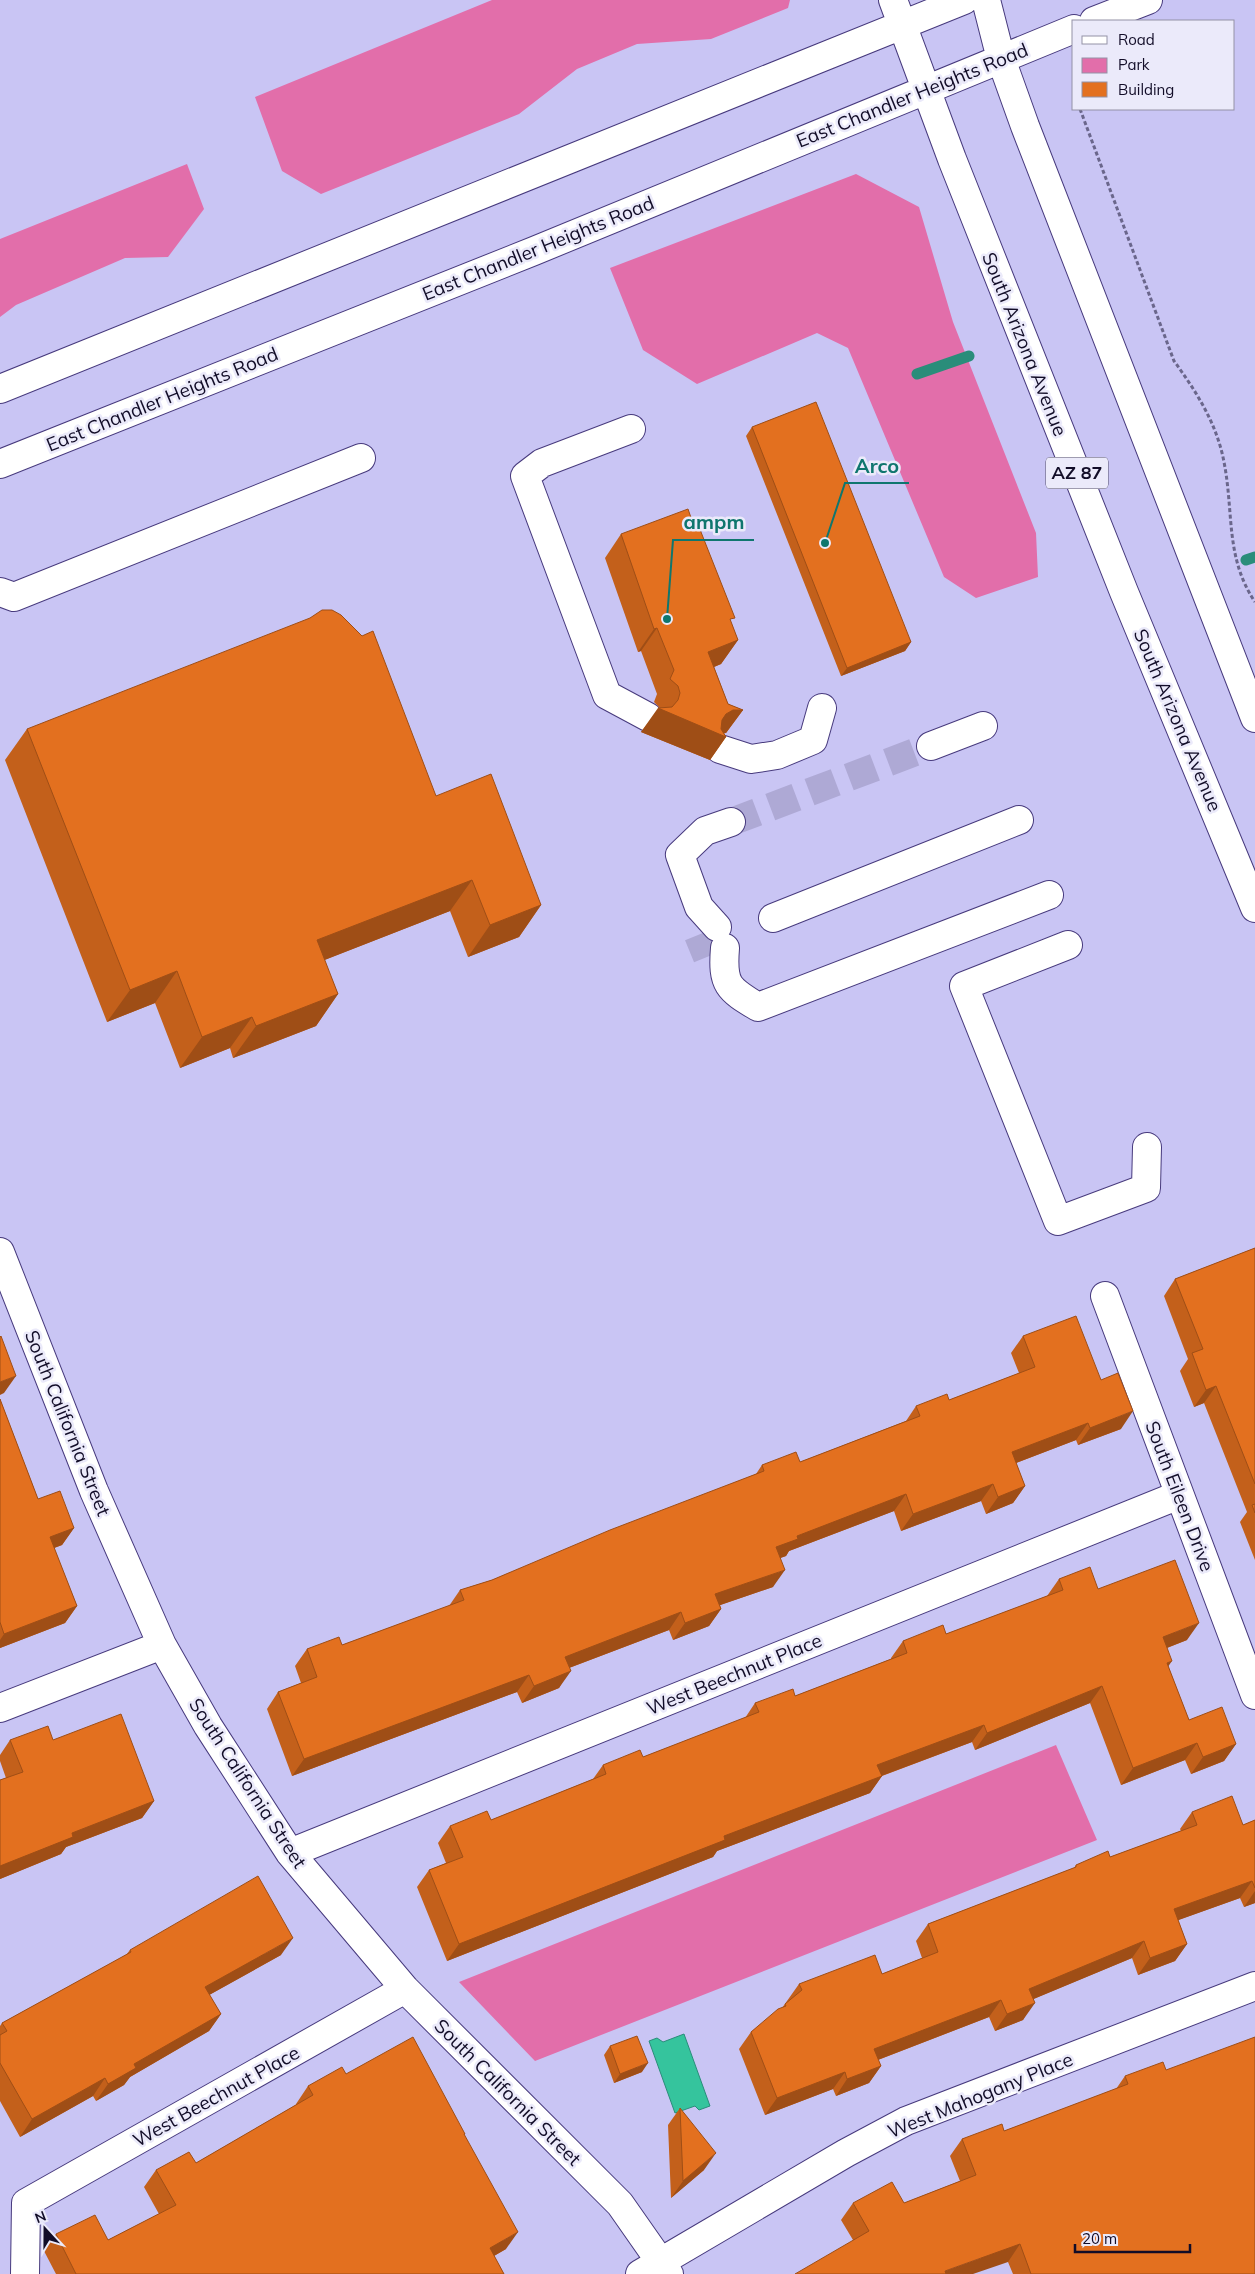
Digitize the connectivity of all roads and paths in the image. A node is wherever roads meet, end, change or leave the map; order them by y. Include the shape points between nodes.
1 (964, 0) edge
2 (986, 0) edge
3 (1148, 0) edge
4 (898, 12) edge
5 (1097, 20) edge
6 (1072, 30) edge
7 (1002, 58) junction
8 (925, 90) junction
9 (1080, 110) edge
10 (0, 389) edge
11 (631, 429) dead end
12 (361, 458) dead end
13 (0, 464) edge
14 (0, 592) edge
15 (1255, 602) edge
16 (822, 708) dead end
17 (648, 717) dead end
18 (1255, 718) edge
19 (983, 726) dead end
20 (931, 746) tunnel mouth
21 (720, 749) edge
22 (1019, 820) dead end
23 (731, 822) tunnel mouth
24 (1049, 896) dead end
25 (1255, 908) edge
26 (773, 918) dead end
27 (1068, 945) dead end
28 (1146, 1147) dead end
29 (0, 1252) edge
30 (1105, 1296) dead end
31 (1179, 1495) junction
32 (162, 1645) junction
33 (1255, 1696) edge
34 (0, 1708) edge
35 (290, 1853) junction
36 (1255, 1986) edge
37 (405, 1989) junction
38 (657, 2270) edge
39 (25, 2274) edge

1 - 4 main road
2 - 7 main road
3 - 5 main road
4 - 8 main road, South Arizona Avenue / AZ 87
4 - 10 main road
6 - 7 main road, East Chandler Heights Road
7 - 8 main road, East Chandler Heights Road
7 - 18 main road via 1025,126
8 - 13 main road, East Chandler Heights Road via 534,251
8 - 25 main road, South Arizona Avenue / AZ 87 via 1120,583
9 - 15 path via 1174,361 1199,395 1214,431 1224,461 1231,538 1243,584
11 - 17 main road via 542,463 525,476 607,695
12 - 14 main road via 14,597
16 - 21 main road via 813,740 777,755 751,759
19 - 20 main road
22 - 26 main road
23 - 24 main road via 705,831 680,855 733,992 758,1007
27 - 28 main road via 964,986 1058,1221 1146,1188
29 - 32 main road, South California Street via 94,1491
30 - 31 main road, South Eileen Drive
31 - 33 main road, South Eileen Drive
31 - 35 main road, West Beechnut Place
32 - 34 main road
32 - 35 main road, South California Street via 208,1726
35 - 37 main road, South California Street
36 - 38 main road, West Mahogany Place via 906,2121 846,2153
37 - 38 main road, South California Street via 620,2204
37 - 39 main road, West Beechnut Place via 26,2203

